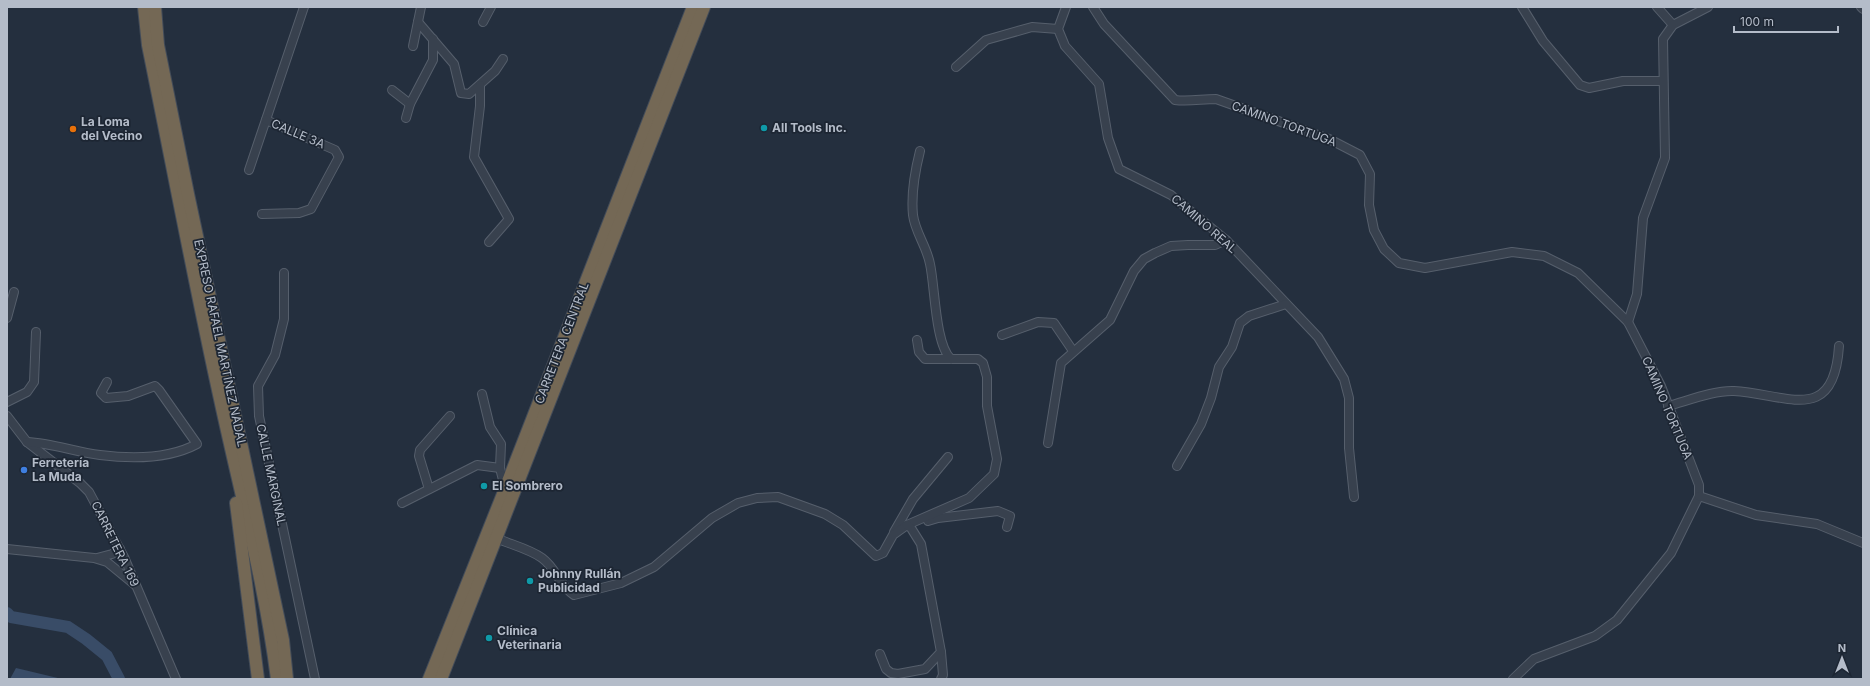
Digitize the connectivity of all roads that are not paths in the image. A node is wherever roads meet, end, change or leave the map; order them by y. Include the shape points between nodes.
1 (144, 7) edge
2 (154, 7) edge
3 (304, 7) edge
4 (421, 7) edge
5 (491, 7) edge
6 (693, 7) edge
7 (704, 7) edge
8 (1066, 7) edge
9 (1094, 7) edge
10 (1522, 7) edge
11 (1657, 7) edge
12 (1708, 7) edge
13 (418, 22) junction
14 (483, 22) dead end
15 (1673, 25) junction
16 (1058, 29) junction
17 (433, 39) junction
18 (413, 46) dead end
19 (503, 59) dead end
20 (956, 67) dead end
21 (1663, 81) junction
22 (480, 85) junction
23 (392, 90) dead end
24 (410, 104) junction
25 (406, 118) dead end
26 (266, 120) junction
27 (920, 151) dead end
28 (249, 170) dead end
29 (262, 214) dead end
30 (1226, 240) junction
31 (489, 242) dead end
32 (284, 273) dead end
33 (14, 292) dead end
34 (1286, 304) junction
35 (7, 318) edge
36 (1628, 322) junction
37 (36, 332) dead end
38 (1002, 335) dead end
39 (917, 340) dead end
40 (1839, 346) dead end
41 (1073, 351) junction
42 (950, 359) junction
43 (107, 382) dead end
44 (482, 394) dead end
45 (219, 397) junction
46 (7, 402) edge
47 (1668, 406) junction
48 (7, 416) edge
49 (450, 416) dead end
50 (27, 442) junction
51 (1048, 443) dead end
52 (948, 457) dead end
53 (1177, 466) dead end
54 (500, 468) junction
55 (429, 489) junction
56 (505, 489) junction
57 (1700, 496) junction
58 (1354, 497) dead end
59 (402, 502) dead end
60 (909, 526) junction
61 (1006, 527) dead end
62 (893, 535) junction
63 (496, 538) junction
64 (1863, 543) edge
65 (7, 549) edge
66 (120, 549) junction
67 (94, 558) junction
68 (135, 586) junction
69 (941, 652) junction
70 (880, 654) dead end
71 (449, 658) junction
72 (176, 679) edge
73 (258, 679) edge
74 (277, 679) edge
75 (287, 679) edge
76 (315, 679) edge
77 (429, 679) edge
78 (441, 679) edge
79 (450, 679) edge
80 (941, 679) edge
81 (1513, 679) edge

1 - 45 highway, EXPRESO RAFAEL MARTÍNEZ NADAL via 148,45
2 - 75 highway, EXPRESO RAFAEL MARTÍNEZ NADAL via 158,45 188,194 280,625
3 - 26 street
4 - 13 street
5 - 14 street
6 - 56 highway, CARRETERA CENTRAL
7 - 63 highway, CARRETERA CENTRAL
8 - 16 street
9 - 36 street, CAMINO TORTUGA via 1104,24 1175,100 1216,99 1329,139 1360,155 1370,174 1369,206 1374,230 1384,249 1399,263 1425,268 1512,252 1544,256 1578,272
10 - 21 street via 1543,41 1580,85 1589,88 1623,82
11 - 15 street
12 - 15 street
13 - 17 street
13 - 18 street
15 - 21 street via 1663,39
16 - 20 street via 1032,26 986,40
16 - 30 street, CAMINO REAL via 1065,46 1099,84 1108,138 1119,169 1171,195
17 - 22 street via 454,64 461,93 469,94
17 - 24 street via 433,60
19 - 22 street
21 - 36 street via 1665,158 1643,218 1637,294
22 - 31 street via 474,157 509,219
23 - 24 street
24 - 25 street
26 - 28 street
26 - 29 street, CALLE 3A via 335,150 339,157 311,209 299,213
27 - 42 street via 914,193 914,216 930,264 943,347
30 - 34 street, CAMINO REAL
30 - 41 street via 1215,245 1171,246 1144,259 1134,271 1110,320
32 - 76 street, CALLE MARGINAL via 284,319 275,355 258,386 259,416
33 - 35 street
34 - 53 street via 1249,316 1240,322 1232,347 1219,367 1201,424
34 - 58 street, CAMINO REAL via 1318,338 1344,379 1350,398 1349,448
36 - 47 street, CAMINO TORTUGA
37 - 46 street via 34,382 26,392
38 - 41 street via 1038,322 1054,323
39 - 42 street via 919,352 925,359
40 - 47 street via 1836,376 1827,389 1810,399 1799,400 1733,391
41 - 51 street via 1061,363
42 - 60 street via 978,359 983,363 987,377 987,406 997,459 994,474 969,498
43 - 50 street via 101,393 106,398 128,396 155,386 197,444 179,452 142,457 100,455 46,443
44 - 54 street via 490,427 501,444
45 - 73 highway via 240,531
45 - 74 highway, EXPRESO RAFAEL MARTÍNEZ NADAL via 254,550
47 - 57 street, CAMINO TORTUGA via 1699,485
48 - 50 street, CARRETERA 169
49 - 55 street via 420,450 419,456
50 - 66 street, CARRETERA 169 via 89,492
52 - 62 street via 913,499
54 - 55 street via 477,465
54 - 56 street
55 - 59 street
56 - 77 highway, CARRETERA CENTRAL
57 - 64 street via 1756,515 1818,524
57 - 81 street via 1671,553 1617,620 1595,636 1534,659
60 - 61 street via 938,518 998,511 1010,516
60 - 62 street
60 - 69 street via 921,544
62 - 63 street via 883,553 876,556 843,525 825,514 778,497 757,498 738,503 712,518 654,567 621,583 574,595 565,588 556,571 541,557
63 - 71 highway, CARRETERA CENTRAL
65 - 67 street
66 - 67 street via 104,557
66 - 68 street, CARRETERA 169
67 - 68 street via 107,562
68 - 72 street, CARRETERA 169
69 - 70 street via 925,669 898,674 886,669
69 - 80 street
71 - 78 highway, CARRETERA CENTRAL
71 - 79 highway

